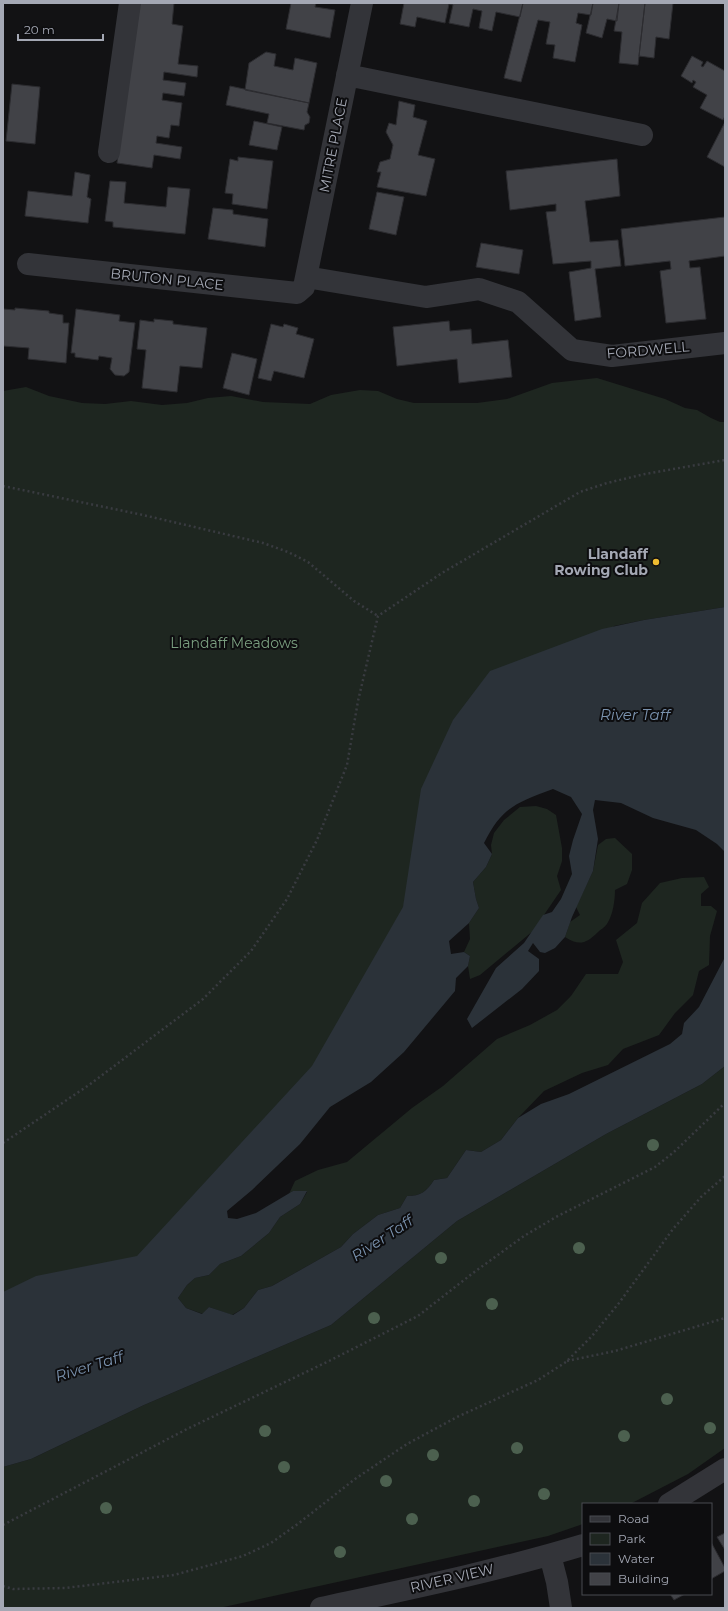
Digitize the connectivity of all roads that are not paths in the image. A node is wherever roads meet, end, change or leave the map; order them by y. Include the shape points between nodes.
1 (130, 3) edge
2 (362, 3) edge
3 (347, 75) junction
4 (642, 135) dead end
5 (109, 152) dead end
6 (28, 264) dead end
7 (305, 282) junction
8 (725, 343) edge
9 (725, 1469) edge
10 (671, 1503) edge
11 (582, 1545) edge
12 (550, 1555) junction
13 (321, 1608) edge
14 (561, 1608) edge

1 - 5 street
2 - 3 street, MITRE PLACE
3 - 4 street
3 - 7 street, MITRE PLACE
6 - 7 street, BRUTON PLACE via 297,293
7 - 8 street, FORDWELL via 426,296 479,289 518,302 572,350 612,356
9 - 10 street
11 - 12 street, RIVER VIEW
12 - 13 street, RIVER VIEW
12 - 14 street

